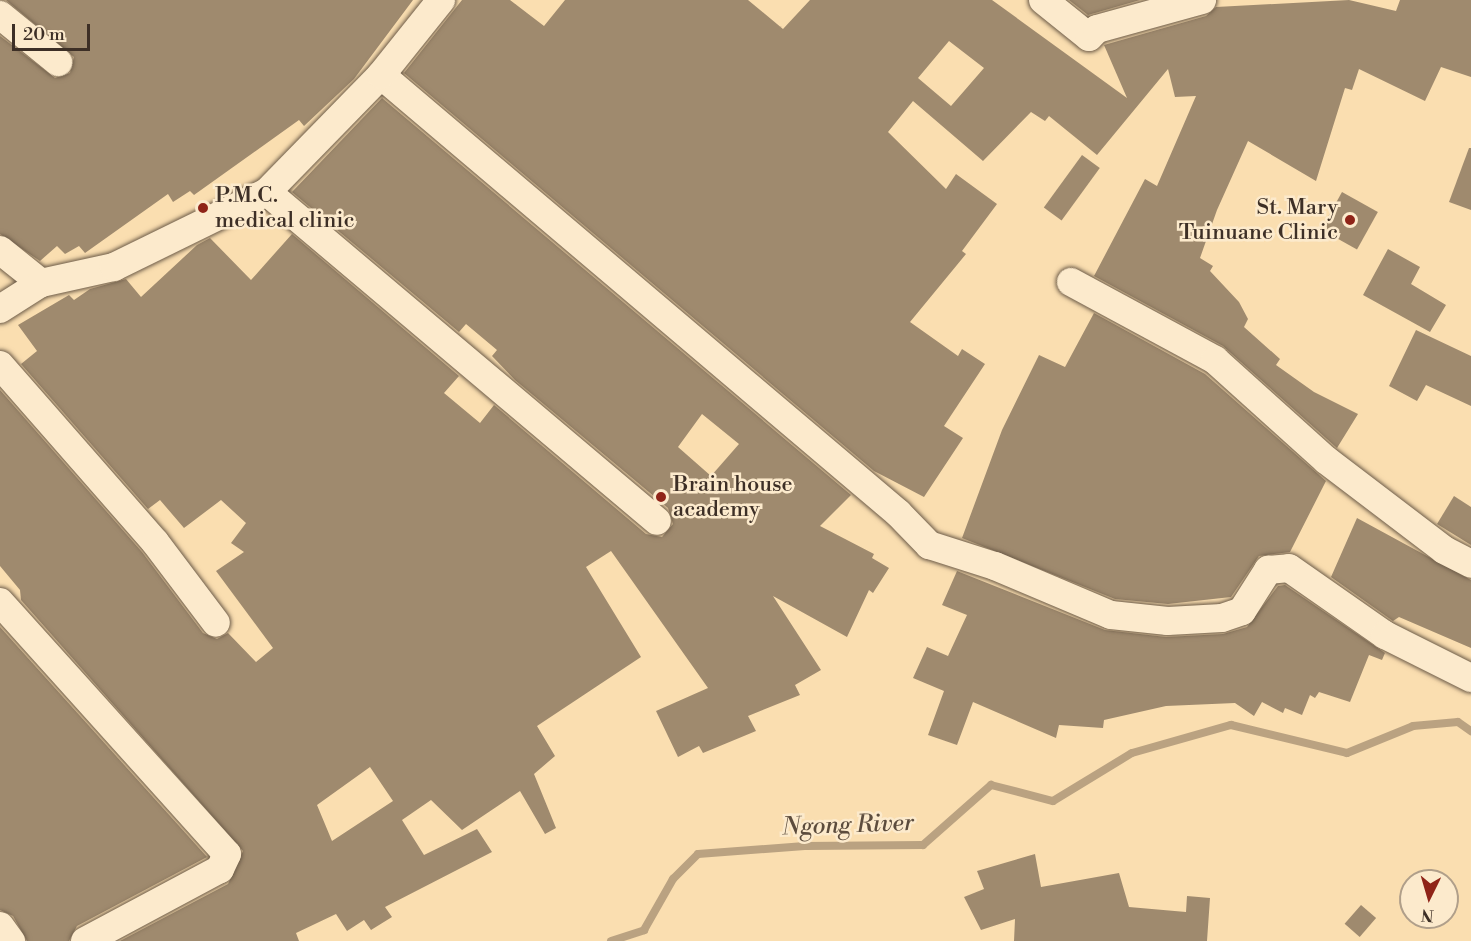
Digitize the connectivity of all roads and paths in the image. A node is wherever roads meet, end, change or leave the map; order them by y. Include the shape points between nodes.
1 (441, 0) edge
2 (1043, 0) edge
3 (1202, 0) edge
4 (0, 15) edge
5 (58, 62) dead end
6 (381, 75) junction
7 (267, 192) junction
8 (0, 250) edge
9 (1071, 282) dead end
10 (41, 283) junction
11 (0, 309) edge
12 (0, 365) edge
13 (657, 521) dead end
14 (1471, 564) edge
15 (0, 602) edge
16 (216, 623) dead end
17 (1471, 678) edge
18 (0, 926) edge
19 (11, 941) edge
20 (85, 941) edge

1 - 6 street
2 - 3 street via 1089,37 1097,29
4 - 5 street
6 - 7 street
6 - 17 street via 898,513 930,545 995,566 1111,615 1168,621 1222,618 1242,611 1268,570 1289,568 1385,636
7 - 10 street via 114,267
7 - 13 street
8 - 10 street
9 - 14 street via 1215,360 1281,415 1291,431 1326,460 1444,550
10 - 11 street
12 - 16 street via 155,542
15 - 20 street via 227,854 220,869
18 - 19 street

